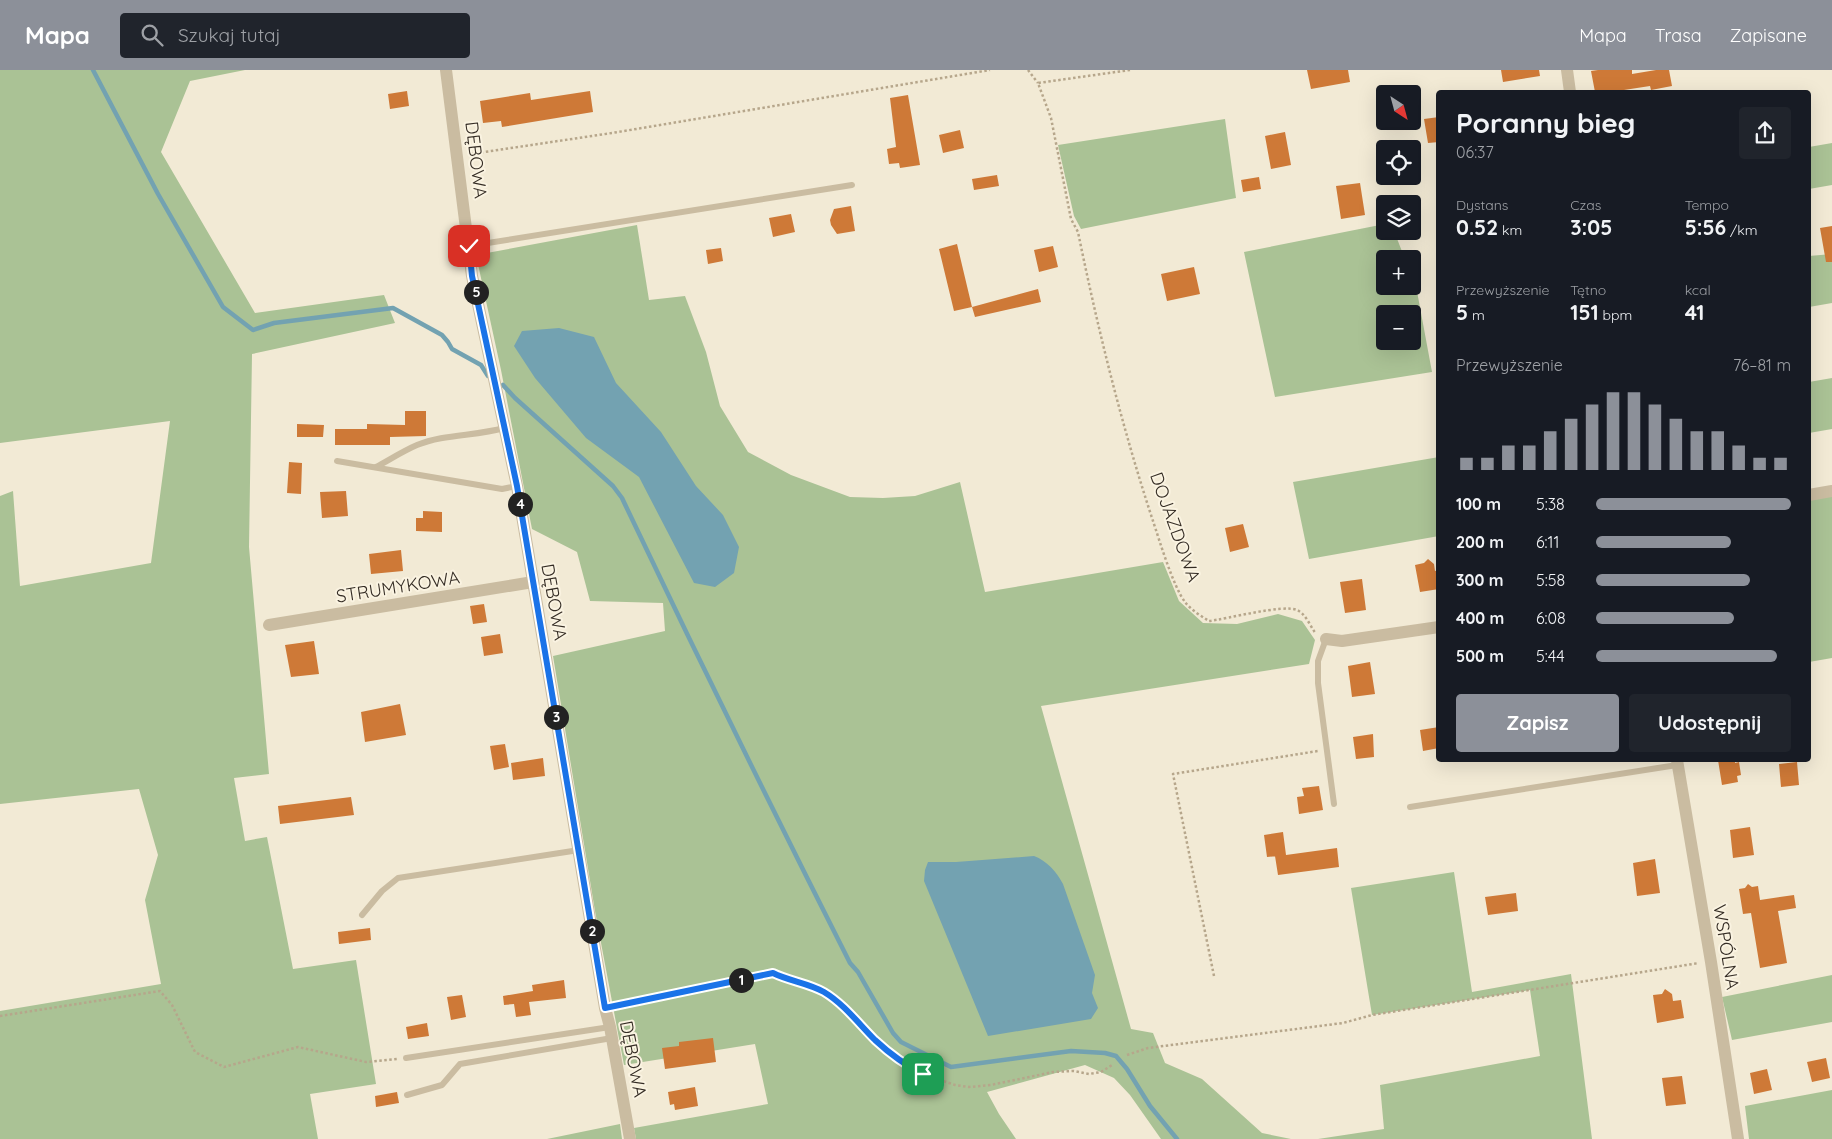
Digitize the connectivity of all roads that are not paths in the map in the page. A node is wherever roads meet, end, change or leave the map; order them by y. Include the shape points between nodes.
1 (446, 70) edge
2 (1566, 70) edge
3 (1570, 90) edge
4 (852, 185) dead end
5 (469, 246) junction
6 (504, 428) junction
7 (337, 461) dead end
8 (376, 468) junction
9 (517, 486) junction
10 (1832, 491) edge
11 (1811, 495) edge
12 (533, 582) junction
13 (269, 625) dead end
14 (1436, 627) edge
15 (1326, 639) joint
16 (1677, 762) edge
17 (1334, 804) dead end
18 (1410, 807) dead end
19 (579, 850) junction
20 (362, 915) dead end
21 (611, 1032) junction
22 (406, 1058) road end
23 (407, 1095) dead end
24 (630, 1139) edge
25 (1738, 1139) edge

1 - 5 street, DĘBOWA
2 - 3 street
4 - 5 lane
5 - 6 street, DĘBOWA via 472,276
6 - 8 lane via 418,445
6 - 9 street, DĘBOWA
7 - 8 lane
8 - 9 lane via 502,489
9 - 12 street, DĘBOWA
10 - 11 street
12 - 13 street, STRUMYKOWA
12 - 19 street, DĘBOWA
14 - 15 street via 1342,641
15 - 17 lane via 1318,661 1318,682
16 - 18 lane
16 - 25 street, WSPÓLNA
19 - 20 lane via 398,878
19 - 21 street, DĘBOWA
21 - 22 lane
21 - 23 lane via 460,1064 442,1085
21 - 24 street, DĘBOWA

